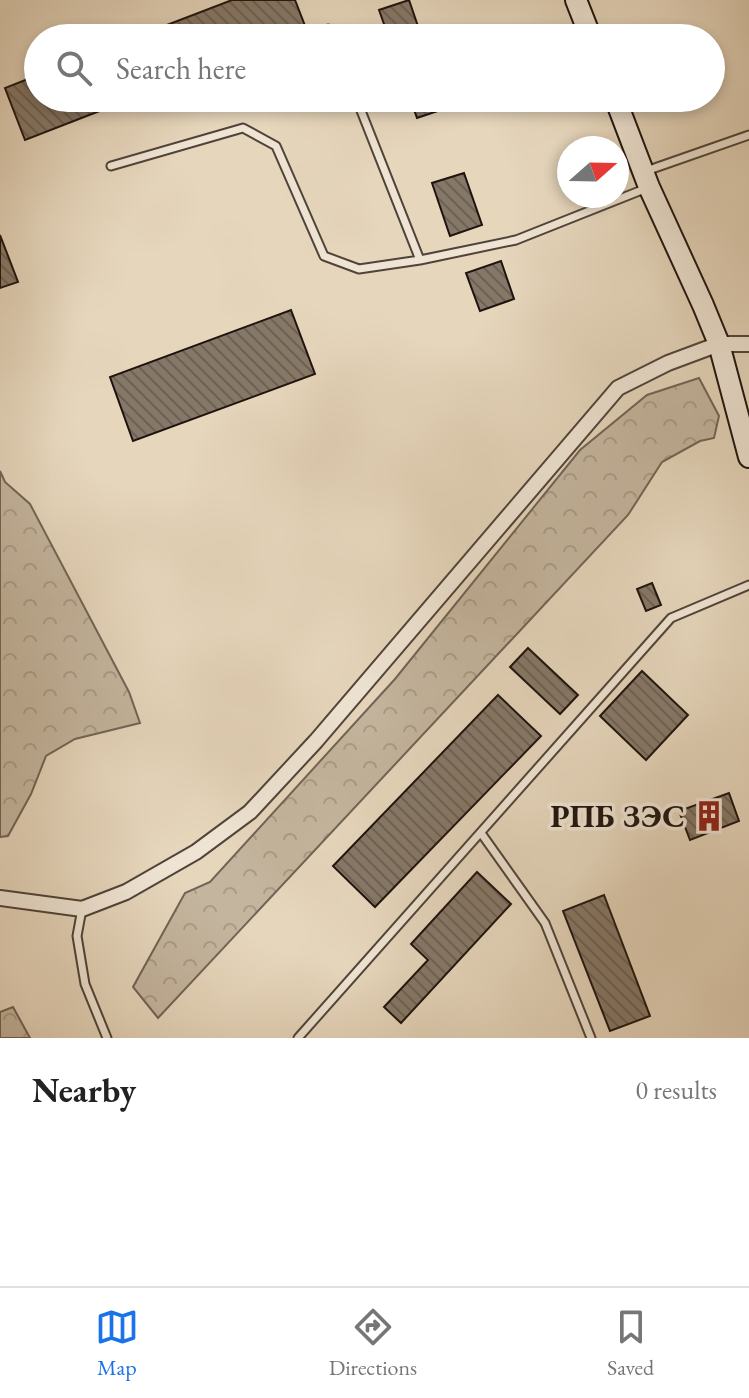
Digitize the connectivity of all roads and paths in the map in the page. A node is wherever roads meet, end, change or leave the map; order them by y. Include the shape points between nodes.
1 (576, 0) edge
2 (585, 24) edge
3 (362, 112) edge
4 (621, 112) edge
5 (749, 135) edge
6 (111, 166) dead end
7 (647, 179) junction
8 (420, 260) junction
9 (719, 344) junction
10 (749, 344) edge
11 (749, 457) edge
12 (749, 585) edge
13 (481, 833) junction
14 (0, 898) edge
15 (82, 909) junction
16 (107, 1038) edge
17 (298, 1038) edge
18 (591, 1038) edge

1 - 2 main road
3 - 8 lane
4 - 7 main road
5 - 7 lane
6 - 8 lane via 243,128 276,146 324,256 359,269
7 - 8 lane via 516,240
7 - 9 main road
9 - 10 street
9 - 11 main road
9 - 15 street via 618,388 250,812 196,852 126,892
12 - 13 lane via 671,618
13 - 17 lane
13 - 18 lane via 545,923
14 - 15 street
15 - 16 lane via 77,936 85,984

